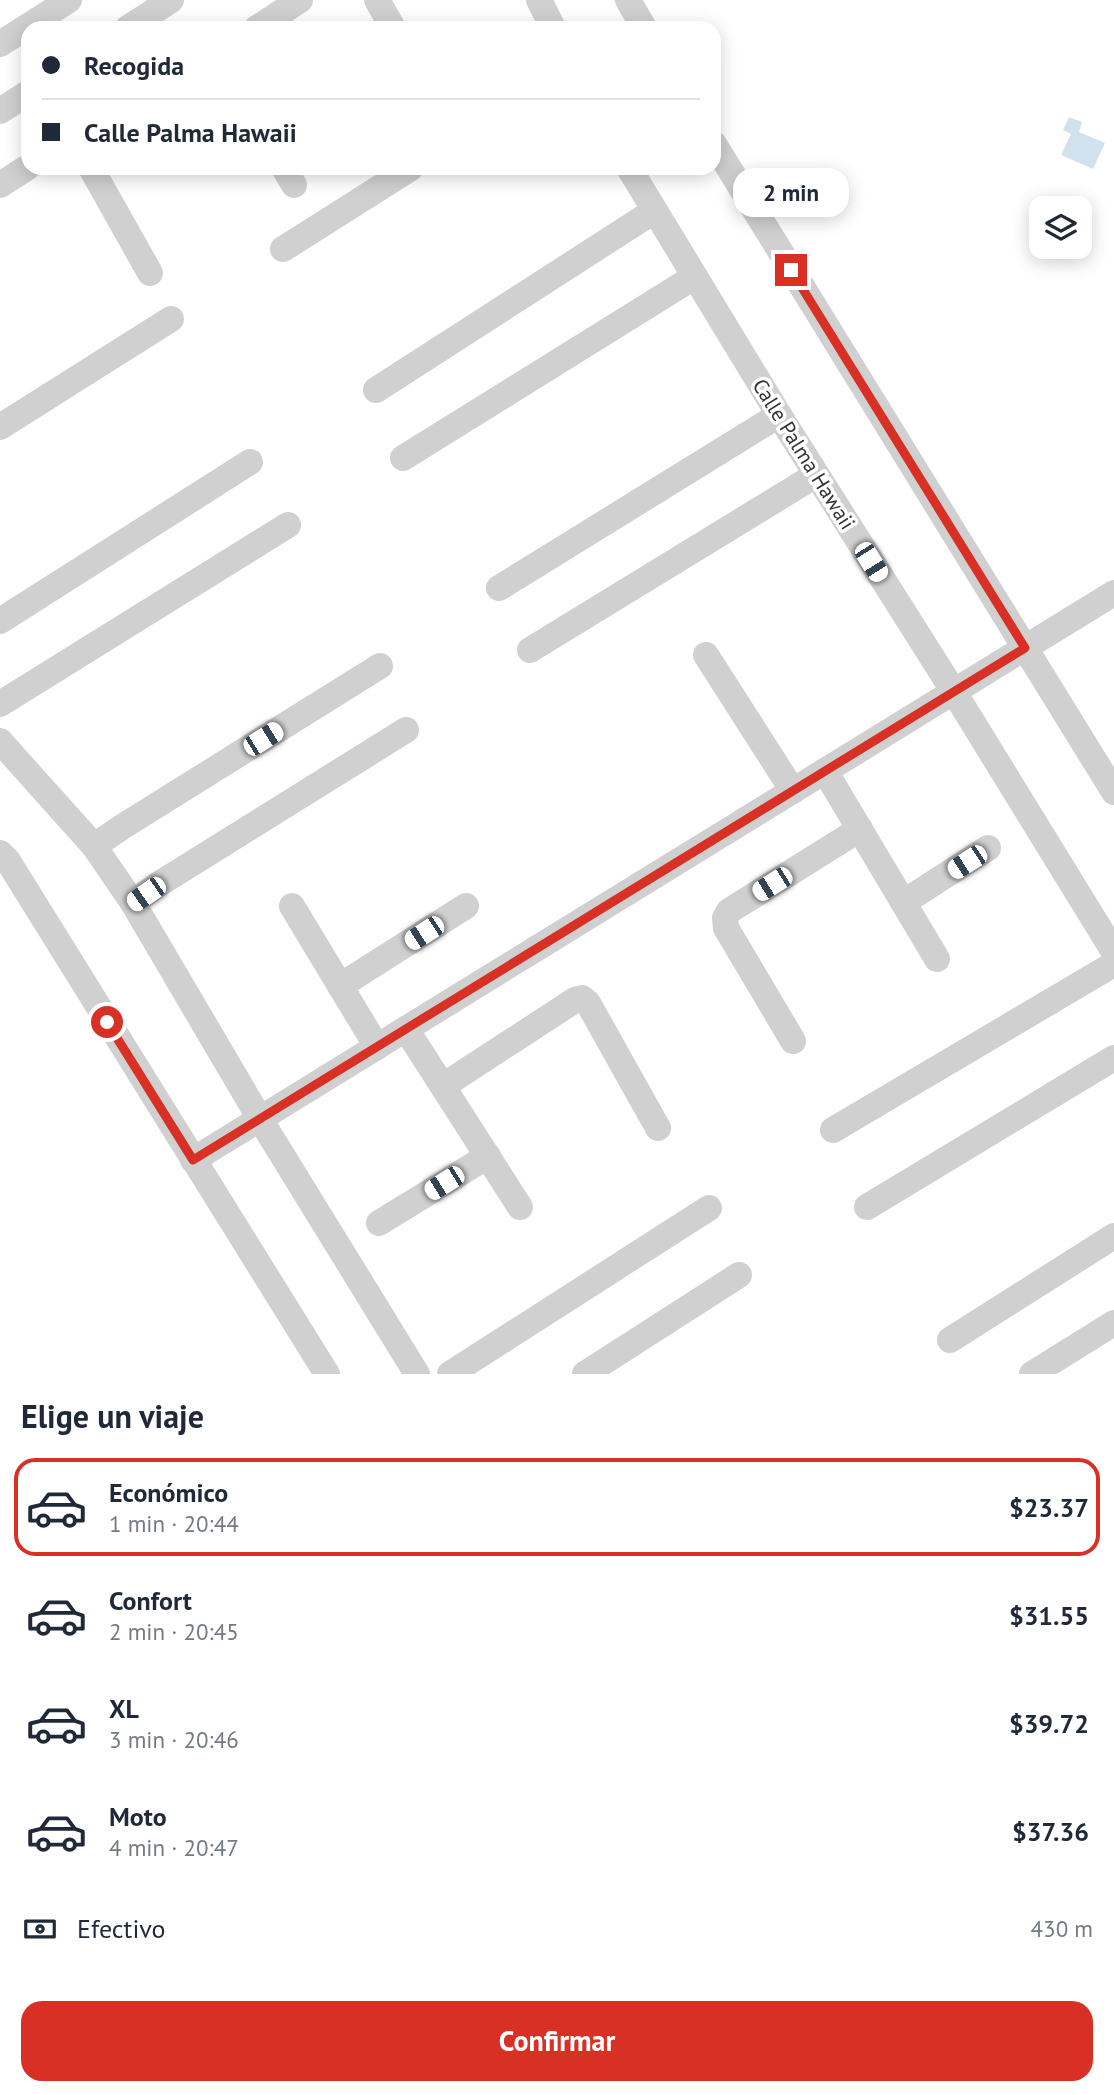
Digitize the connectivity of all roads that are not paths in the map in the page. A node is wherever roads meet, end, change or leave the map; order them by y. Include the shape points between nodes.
1 (69, 0) edge
2 (171, 0) edge
3 (377, 0) edge
4 (539, 0) edge
5 (628, 0) edge
6 (285, 4) edge
7 (36, 21) edge
8 (139, 21) edge
9 (265, 21) edge
10 (389, 21) edge
11 (550, 21) edge
12 (640, 21) edge
13 (21, 31) edge
14 (0, 44) edge
15 (21, 98) edge
16 (0, 111) edge
17 (721, 155) edge
18 (21, 172) edge
19 (95, 175) edge
20 (400, 175) edge
21 (633, 175) edge
22 (0, 185) edge
23 (654, 211) junction
24 (283, 249) dead end
25 (150, 273) dead end
26 (694, 277) junction
27 (171, 319) dead end
28 (376, 390) dead end
29 (779, 415) junction
30 (0, 427) edge
31 (403, 457) dead end
32 (250, 462) dead end
33 (816, 475) junction
34 (288, 525) dead end
35 (499, 588) dead end
36 (1114, 593) edge
37 (0, 621) edge
38 (1025, 648) junction
39 (530, 650) dead end
40 (706, 654) dead end
41 (380, 666) dead end
42 (954, 692) junction
43 (0, 704) edge
44 (406, 730) dead end
45 (0, 741) edge
46 (825, 771) junction
47 (793, 790) junction
48 (1114, 792) edge
49 (860, 829) junction
50 (94, 846) junction
51 (988, 848) dead end
52 (0, 853) edge
53 (904, 902) junction
54 (133, 903) junction
55 (292, 906) dead end
56 (466, 906) dead end
57 (1114, 952) edge
58 (937, 959) dead end
59 (1114, 964) edge
60 (341, 986) junction
61 (406, 1029) junction
62 (793, 1041) dead end
63 (377, 1047) junction
64 (1114, 1058) edge
65 (443, 1086) junction
66 (260, 1119) junction
67 (658, 1128) dead end
68 (833, 1130) dead end
69 (488, 1156) junction
70 (193, 1160) junction
71 (520, 1207) dead end
72 (866, 1207) dead end
73 (709, 1208) dead end
74 (379, 1223) dead end
75 (1114, 1236) edge
76 (739, 1275) dead end
77 (1114, 1323) edge
78 (950, 1340) dead end
79 (327, 1374) edge
80 (417, 1374) edge
81 (450, 1374) edge
82 (584, 1374) edge
83 (1032, 1374) edge

1 - 7 street
2 - 8 street
3 - 10 street
4 - 11 street
5 - 12 street
6 - 9 street
13 - 14 street
15 - 16 street
17 - 38 street
18 - 22 street
19 - 25 street
20 - 24 street
21 - 23 street, Calle Palma Hawaii
23 - 26 street, Calle Palma Hawaii
23 - 28 street
26 - 29 street, Calle Palma Hawaii
26 - 31 street
27 - 30 street
29 - 33 street, Calle Palma Hawaii
29 - 35 street
32 - 37 street
33 - 39 street
33 - 42 street, Calle Palma Hawaii
34 - 43 street
36 - 38 street
38 - 42 street
38 - 48 street
40 - 47 street
41 - 50 street
42 - 46 street
42 - 57 street, Calle Palma Hawaii
44 - 54 street
45 - 50 street
46 - 47 street
46 - 49 street
47 - 61 street
49 - 53 street
49 - 62 street via 729,911 725,918 726,928
50 - 54 street
51 - 53 street
52 - 70 street
53 - 58 street
54 - 66 street
55 - 60 street
56 - 60 street
59 - 68 street
60 - 63 street
61 - 63 street
61 - 65 street
63 - 66 street
64 - 72 street
65 - 67 street via 582,998
65 - 69 street
66 - 70 street
66 - 80 street
69 - 71 street
69 - 74 street
70 - 79 street
73 - 81 street
75 - 78 street
76 - 82 street
77 - 83 street

